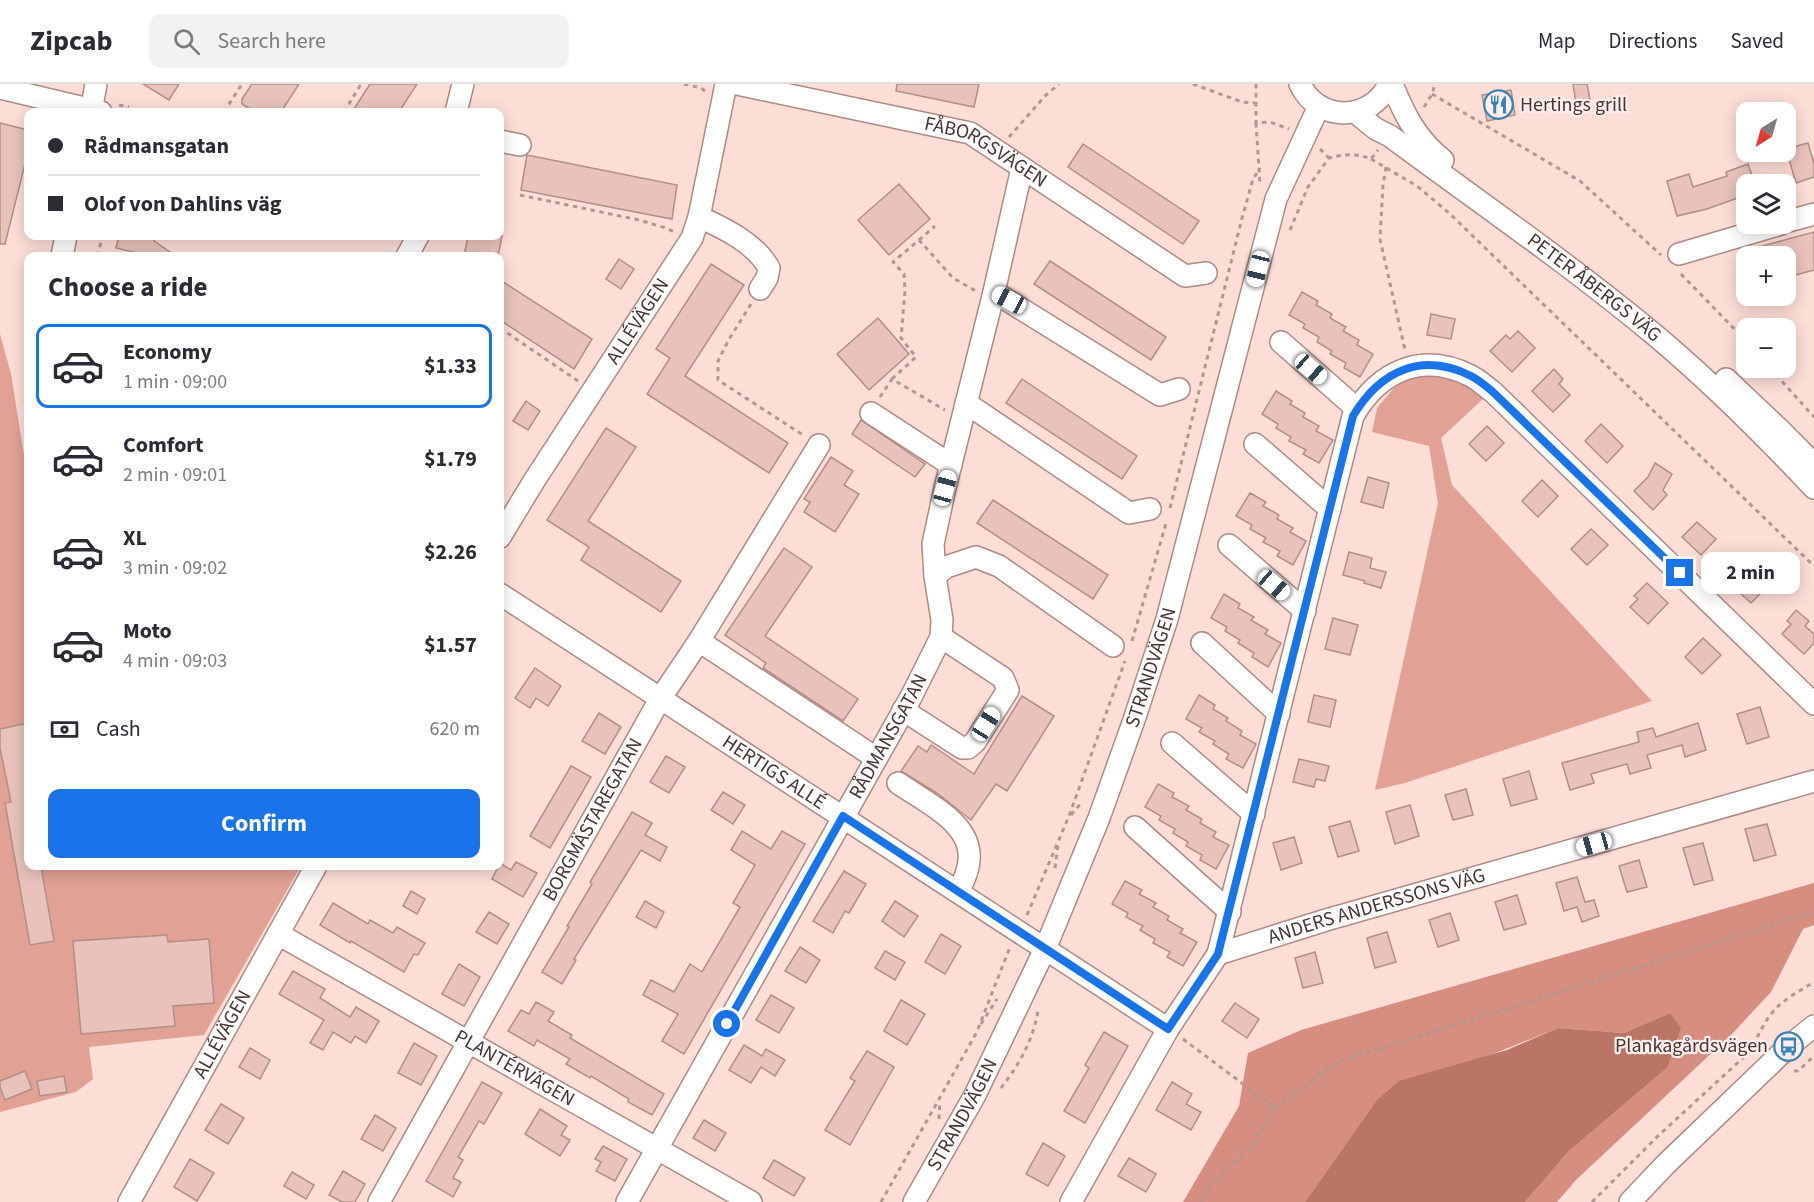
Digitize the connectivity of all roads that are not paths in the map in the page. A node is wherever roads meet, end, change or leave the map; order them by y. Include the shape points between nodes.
1 (96, 84) edge
2 (463, 84) edge
3 (726, 84) edge
4 (737, 84) edge
5 (1300, 84) edge
6 (1390, 84) edge
7 (0, 88) edge
8 (1319, 106) junction
9 (78, 108) edge
10 (94, 108) edge
11 (457, 108) edge
12 (1355, 112) junction
13 (504, 142) edge
14 (520, 145) dead end
15 (1022, 168) junction
16 (1814, 214) edge
17 (699, 216) junction
18 (1796, 219) edge
19 (1751, 234) edge
20 (1674, 261) road end
21 (1206, 273) dead end
22 (760, 289) road end
23 (993, 295) junction
24 (1281, 342) dead end
25 (1179, 389) dead end
26 (1358, 409) junction
27 (964, 412) junction
28 (871, 413) road end
29 (1255, 444) dead end
30 (819, 445) road end
31 (1814, 464) edge
32 (951, 465) junction
33 (1814, 488) edge
34 (1150, 509) dead end
35 (1330, 509) junction
36 (504, 530) edge
37 (1229, 545) dead end
38 (935, 576) junction
39 (504, 597) edge
40 (1305, 611) junction
41 (941, 637) junction
42 (699, 641) junction
43 (1202, 644) dead end
44 (1123, 651) road end
45 (660, 699) junction
46 (1814, 704) edge
47 (903, 710) junction
48 (1279, 714) junction
49 (1172, 743) dead end
50 (876, 758) junction
51 (1814, 781) edge
52 (898, 783) dead end
53 (1254, 814) junction
54 (843, 816) junction
55 (1135, 827) dead end
56 (313, 870) edge
57 (958, 891) junction
58 (1230, 912) junction
59 (278, 934) junction
60 (1045, 949) junction
61 (1218, 954) junction
62 (1814, 1026) edge
63 (1168, 1029) junction
64 (468, 1043) junction
65 (657, 1149) junction
66 (129, 1202) edge
67 (379, 1202) edge
68 (627, 1202) edge
69 (751, 1202) edge
70 (914, 1202) edge
71 (1071, 1202) edge
72 (1630, 1202) edge

1 - 10 street
2 - 11 street
3 - 17 street, ALLÉVÄGEN
4 - 15 street, FÅBORGSVÄGEN via 970,133
5 - 8 street
6 - 12 street via 1375,103
6 - 31 street, PETER ÅBERGS VÄG via 1407,120 1431,152 1661,324 1749,400
7 - 9 street
8 - 12 street via 1336,113
8 - 60 street, STRANDVÄGEN via 1276,199 1167,619 1099,818
12 - 33 street, PETER ÅBERGS VÄG via 1543,248 1656,336 1749,420
13 - 14 street
15 - 21 street, FÅBORGSVÄGEN via 1185,276
15 - 23 street, RÅDMANSGATAN
16 - 18 street
17 - 22 street via 758,253 769,268
17 - 36 street, ALLÉVÄGEN via 692,238
19 - 20 street
23 - 25 street via 1160,395
23 - 27 street, RÅDMANSGATAN
24 - 26 street
26 - 35 street
26 - 46 street via 1371,390 1388,376 1410,367 1433,364 1473,376
27 - 32 street, RÅDMANSGATAN
27 - 34 street via 1129,513
28 - 32 street
29 - 35 street
30 - 42 street, BORGMÄSTAREGATAN
32 - 38 street, RÅDMANSGATAN via 933,544
35 - 40 street
37 - 40 street
38 - 41 street, RÅDMANSGATAN
38 - 44 street via 946,567 976,557 999,566
39 - 45 street, HERTIGS ALLÉ
40 - 48 street
41 - 47 street, RÅDMANSGATAN
41 - 47 street via 1003,678 1008,690 968,748 962,748
42 - 45 street, BORGMÄSTAREGATAN
42 - 50 street
43 - 48 street
45 - 54 street, HERTIGS ALLÉ
45 - 64 street, BORGMÄSTAREGATAN
47 - 50 street, RÅDMANSGATAN
48 - 53 street
49 - 53 street
50 - 54 street, RÅDMANSGATAN
51 - 61 street, ANDERS ANDERSSONS VÄG
52 - 57 street via 948,817 967,840 968,864
53 - 58 street
54 - 57 street, HERTIGS ALLÉ
54 - 65 street, RÅDMANSGATAN
55 - 58 street
56 - 59 street, ALLÉVÄGEN
57 - 60 street, HERTIGS ALLÉ
58 - 61 street
59 - 64 street, PLANTÉRVÄGEN
59 - 66 street, ALLÉVÄGEN
60 - 63 street, HERTIGS ALLÉ
60 - 70 street, STRANDVÄGEN via 975,1095
61 - 63 street
62 - 72 street via 1681,1149
63 - 71 street
64 - 65 street, PLANTÉRVÄGEN
64 - 67 street, BORGMÄSTAREGATAN
65 - 68 street, RÅDMANSGATAN
65 - 69 street, PLANTÉRVÄGEN

